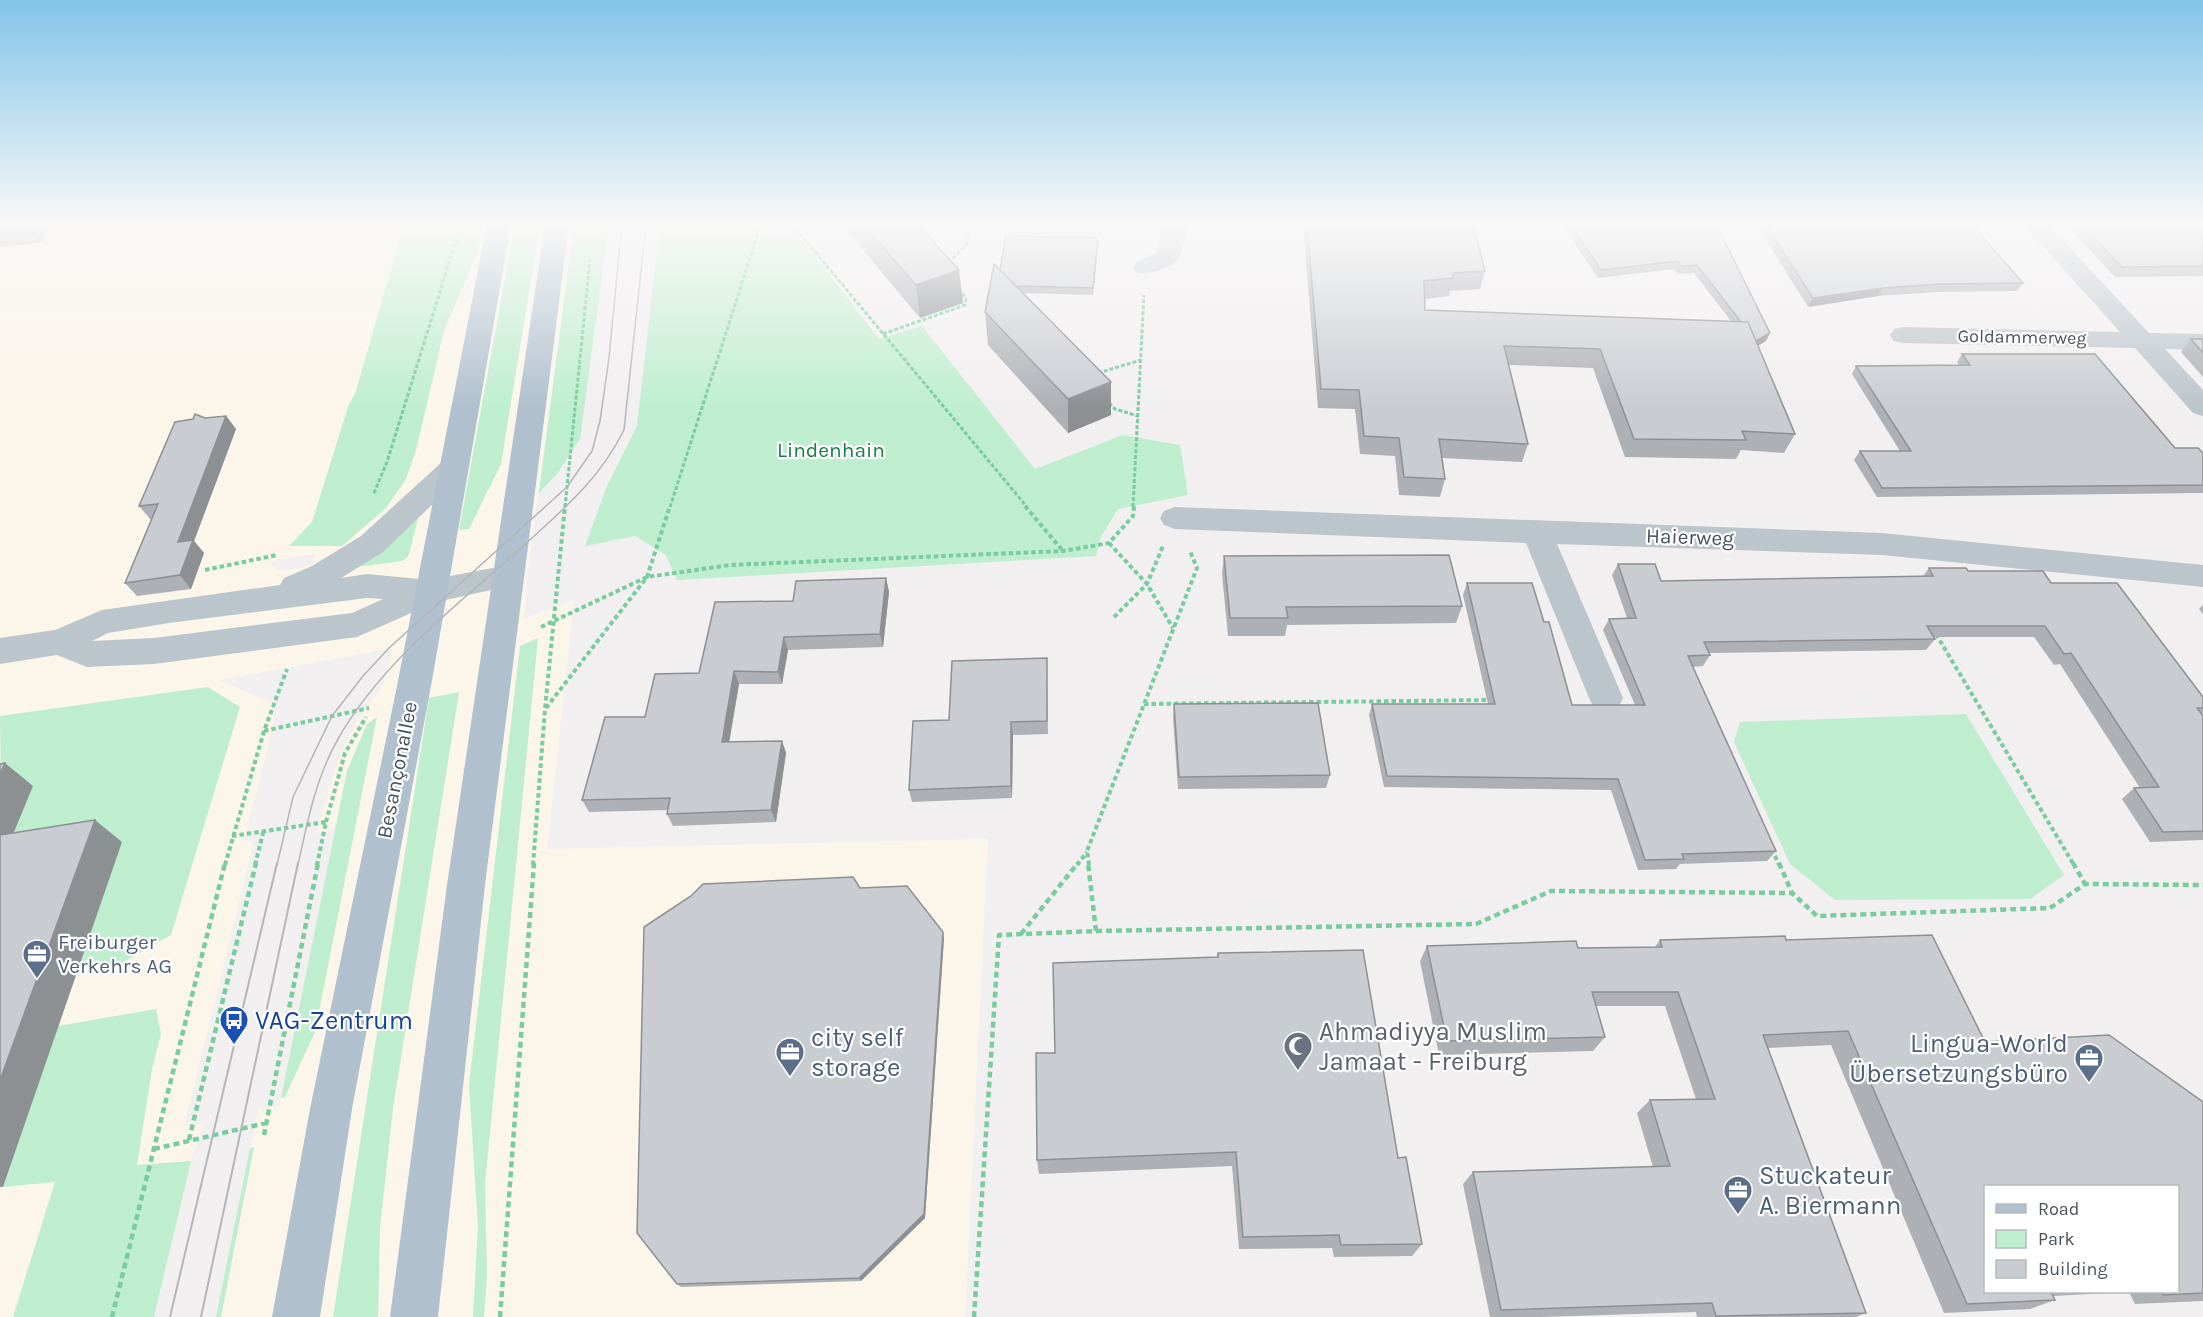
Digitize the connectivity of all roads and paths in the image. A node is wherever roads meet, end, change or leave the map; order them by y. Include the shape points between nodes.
1 (443, 285) edge
2 (487, 285) edge
3 (548, 285) edge
4 (587, 285) edge
5 (741, 285) edge
6 (843, 285) edge
7 (956, 285) edge
8 (1144, 285) edge
9 (2092, 285) edge
10 (883, 334) junction
11 (1903, 335) dead end
12 (2142, 339) junction
13 (2203, 342) edge
14 (1141, 360) junction
15 (1095, 374) edge
16 (1107, 402) edge
17 (2203, 407) edge
18 (1138, 416) junction
19 (453, 468) junction
20 (370, 501) dead end
21 (1133, 516) junction
22 (1175, 518) junction
23 (1537, 532) junction
24 (1108, 543) junction
25 (1063, 551) junction
26 (508, 576) junction
27 (2203, 576) edge
28 (647, 577) junction
29 (1147, 584) junction
30 (429, 592) junction
31 (263, 600) junction
32 (1114, 617) dead end
33 (555, 621) junction
34 (1932, 628) edge
35 (1173, 629) junction
36 (303, 632) junction
37 (60, 642) junction
38 (0, 651) edge
39 (1606, 698) dead end
40 (1499, 700) edge
41 (1144, 704) junction
42 (371, 707) dead end
43 (545, 709) junction
44 (326, 822) junction
45 (263, 833) junction
46 (232, 836) junction
47 (1767, 839) edge
48 (1087, 851) junction
49 (2085, 884) junction
50 (2203, 885) edge
51 (1792, 894) junction
52 (1096, 931) junction
53 (1021, 934) junction
54 (266, 1123) junction
55 (264, 1135) dead end
56 (189, 1140) junction
57 (154, 1149) junction
58 (112, 1317) edge
59 (296, 1317) edge
60 (414, 1317) edge
61 (500, 1317) edge
62 (974, 1317) edge

1 - 20 path via 387,462
2 - 19 main road, Besançonallee
3 - 26 main road
4 - 33 path
5 - 28 path
6 - 10 path
7 - 10 path via 966,299 965,305
8 - 14 path
9 - 12 street
10 - 25 path
11 - 12 street, Goldammerweg
12 - 13 street, Goldammerweg
12 - 17 street
14 - 15 path
14 - 18 path
16 - 18 path via 1115,410
18 - 21 path
19 - 30 main road, Besançonallee
19 - 31 street via 372,544 323,574
21 - 22 path
21 - 24 path
22 - 23 street, Haierweg
22 - 29 path
22 - 35 path via 1197,568
23 - 27 street, Haierweg via 1882,544
23 - 39 street
24 - 25 path
24 - 29 path
25 - 28 path via 730,565
26 - 30 street
26 - 60 main road
28 - 33 path
28 - 43 path
29 - 32 path
29 - 35 path
30 - 31 street via 367,586
30 - 36 street via 357,625
30 - 59 main road, Besançonallee
31 - 37 street via 102,622
33 - 43 path
34 - 49 path
35 - 41 path
36 - 37 street via 154,651 87,654
36 - 46 path via 270,712
37 - 38 street
40 - 41 path
41 - 48 path
42 - 44 path via 345,753
43 - 61 path
44 - 45 path
44 - 54 path
45 - 46 path
45 - 56 path
46 - 57 path
47 - 51 path
48 - 52 path
48 - 53 path
49 - 50 path
49 - 51 path via 2050,908 1818,916
51 - 52 path via 1551,891 1476,924
52 - 53 path
53 - 62 path via 999,935
54 - 55 path
54 - 56 path
56 - 57 path
57 - 58 path

